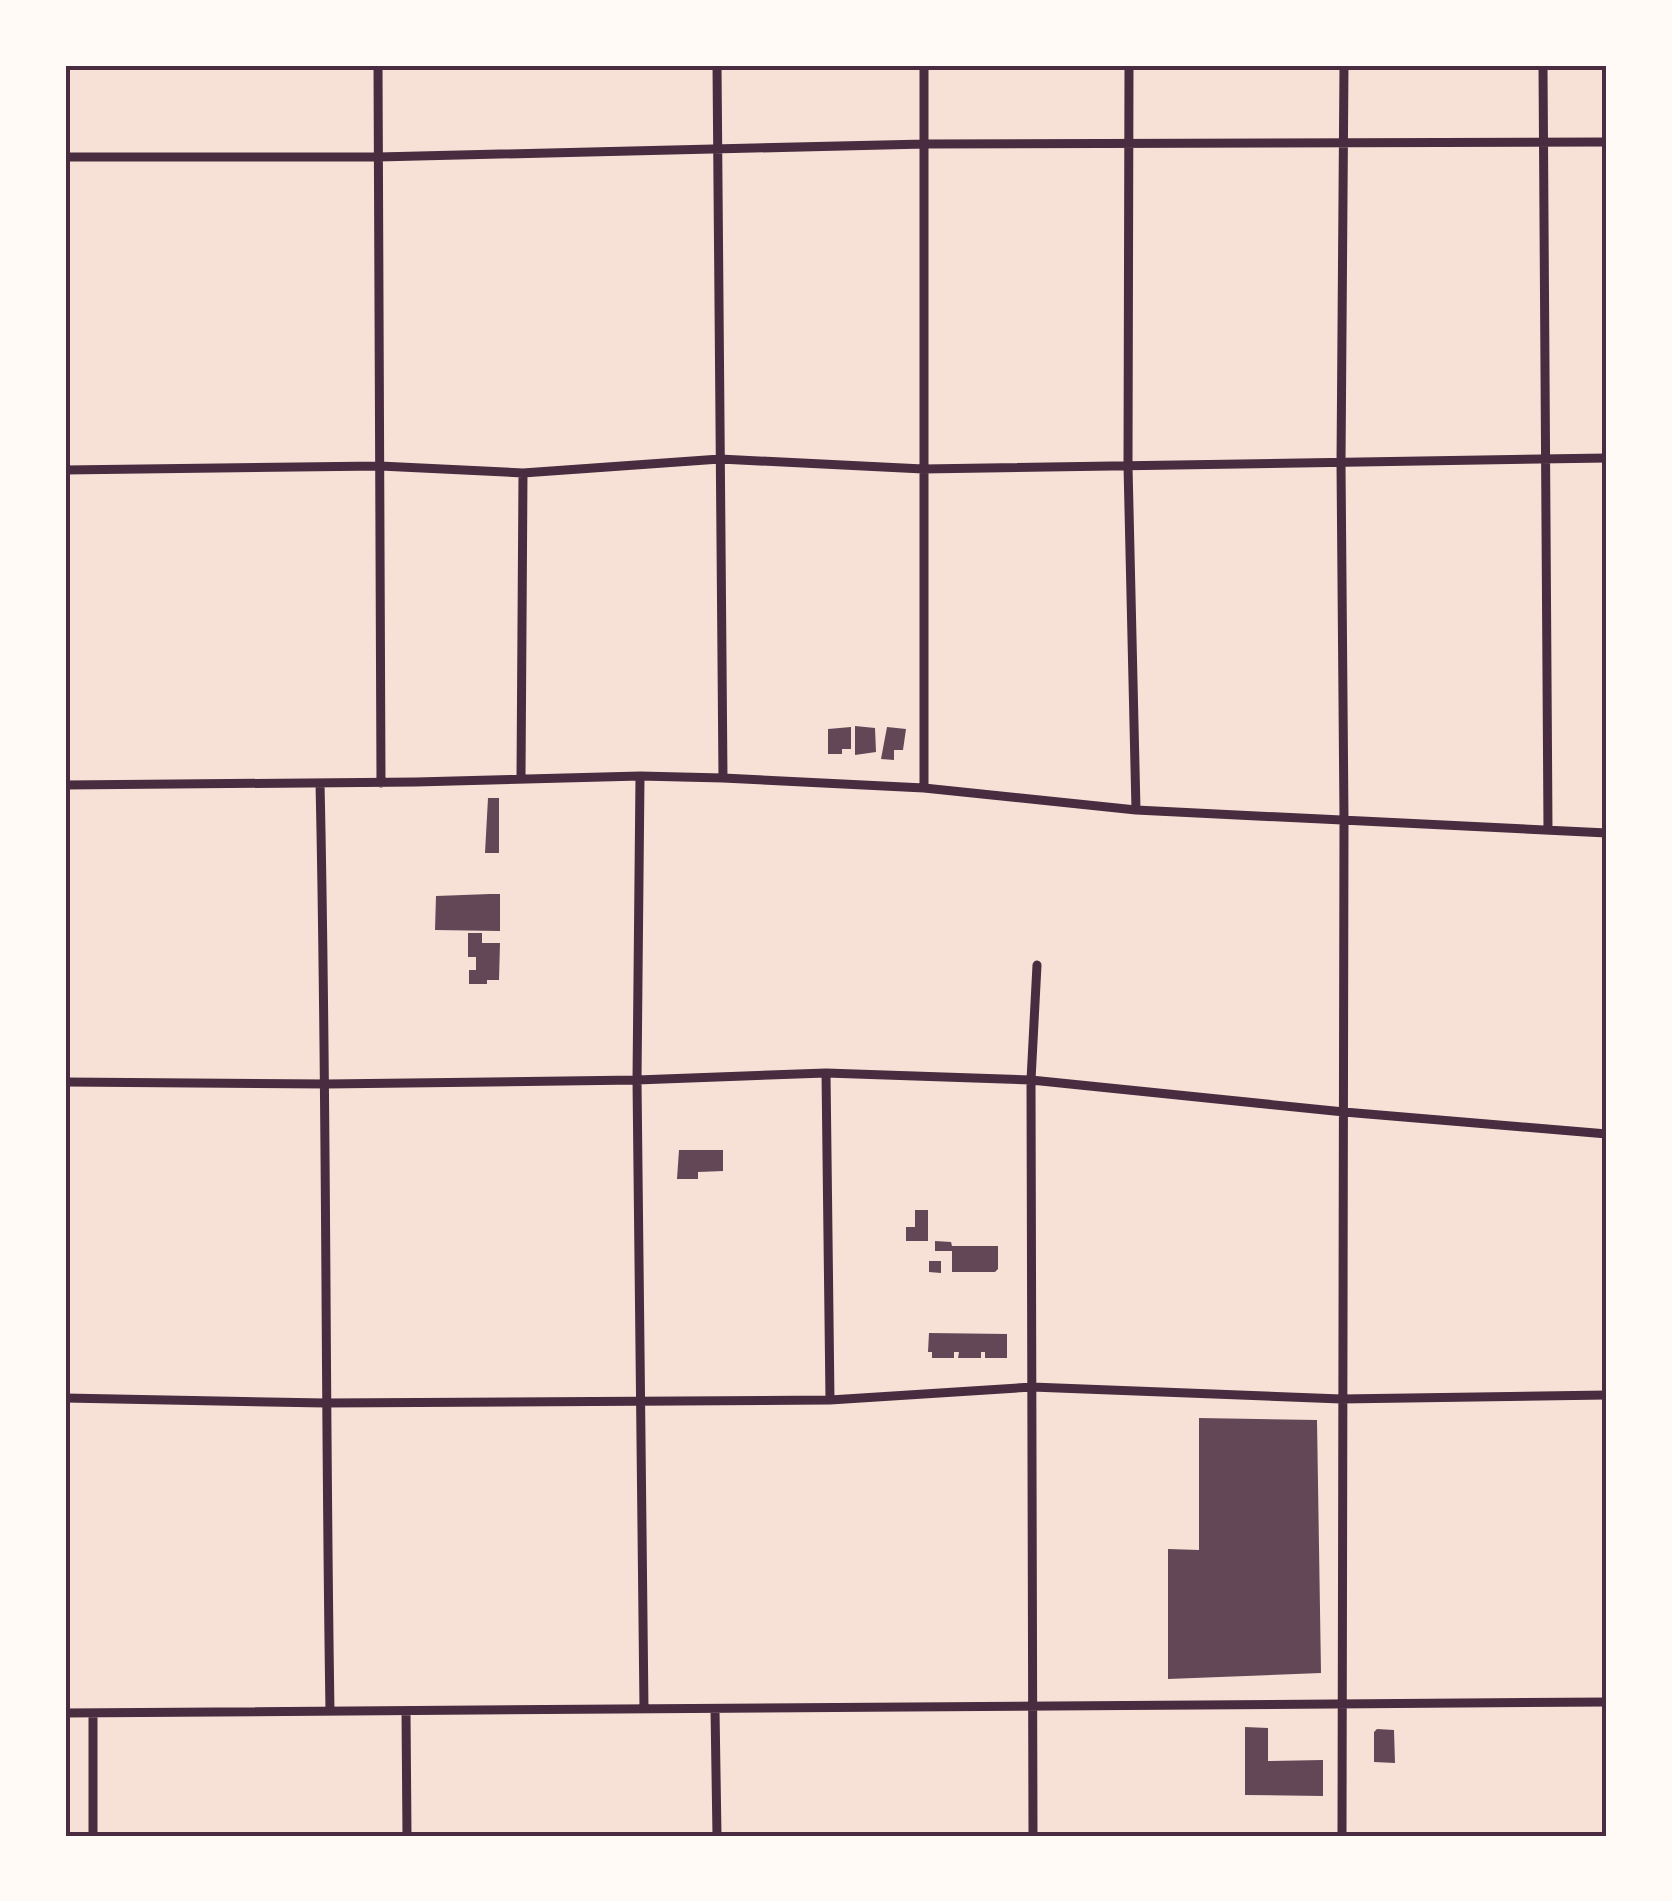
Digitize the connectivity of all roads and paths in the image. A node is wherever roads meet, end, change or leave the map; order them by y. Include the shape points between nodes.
1 (378, 65) edge
2 (717, 65) edge
3 (924, 65) edge
4 (1129, 65) edge
5 (1344, 65) edge
6 (1543, 65) edge
7 (1607, 142) edge
8 (1346, 143) junction
9 (925, 144) junction
10 (1129, 144) junction
11 (1543, 144) junction
12 (716, 148) junction
13 (378, 157) junction
14 (65, 158) edge
15 (1607, 458) edge
16 (1543, 459) junction
17 (720, 460) junction
18 (1340, 463) junction
19 (380, 466) junction
20 (1128, 466) junction
21 (923, 469) junction
22 (65, 470) edge
23 (522, 473) junction
24 (640, 776) junction
25 (521, 777) junction
26 (723, 778) junction
27 (320, 783) junction
28 (381, 783) junction
29 (65, 785) edge
30 (924, 788) junction
31 (1136, 810) junction
32 (1344, 819) junction
33 (1548, 830) junction
34 (1607, 834) edge
35 (1037, 964) dead end
36 (826, 1073) junction
37 (637, 1080) junction
38 (1031, 1080) junction
39 (65, 1082) edge
40 (327, 1084) junction
41 (1344, 1112) junction
42 (1607, 1134) edge
43 (1032, 1387) junction
44 (1607, 1395) edge
45 (65, 1398) edge
46 (1341, 1399) junction
47 (640, 1400) junction
48 (830, 1400) junction
49 (325, 1403) junction
50 (1607, 1702) edge
51 (1341, 1704) junction
52 (1032, 1706) junction
53 (715, 1708) junction
54 (644, 1709) junction
55 (330, 1711) junction
56 (406, 1711) junction
57 (93, 1712) junction
58 (65, 1713) edge
59 (93, 1836) edge
60 (407, 1836) edge
61 (717, 1836) edge
62 (1033, 1836) edge
63 (1342, 1836) edge

1 - 13 street
2 - 12 street
3 - 9 street
4 - 10 street
5 - 8 street
6 - 11 street
7 - 11 street
8 - 10 street
8 - 11 street
8 - 18 street
9 - 10 street
9 - 12 street
9 - 21 street
10 - 20 street
11 - 16 street
12 - 13 street
12 - 17 street
13 - 14 street
13 - 19 street
15 - 16 street
16 - 18 street
16 - 33 street
17 - 21 street
17 - 23 street
17 - 26 street
18 - 20 street
18 - 32 street
19 - 22 street
19 - 23 street
19 - 28 street
20 - 21 street
20 - 31 street
21 - 30 street
23 - 25 street
24 - 25 street
24 - 26 street
24 - 37 street
25 - 28 street
26 - 30 street
27 - 28 street
27 - 29 street
27 - 40 street
30 - 31 street
31 - 32 street
32 - 33 street
32 - 41 street
33 - 34 street
35 - 38 street
36 - 37 street
36 - 38 street
36 - 48 street
37 - 40 street
37 - 47 street
38 - 41 street
38 - 43 street
39 - 40 street
40 - 49 street
41 - 42 street
41 - 46 street
43 - 46 street
43 - 48 street
43 - 52 street
44 - 46 street
45 - 49 street
46 - 51 street
47 - 48 street
47 - 49 street
47 - 54 street
49 - 55 street
50 - 51 street
51 - 52 street
51 - 63 street
52 - 53 street
52 - 62 street
53 - 54 street
53 - 61 street
54 - 56 street
55 - 56 street
55 - 57 street
56 - 60 street
57 - 58 street
57 - 59 street

